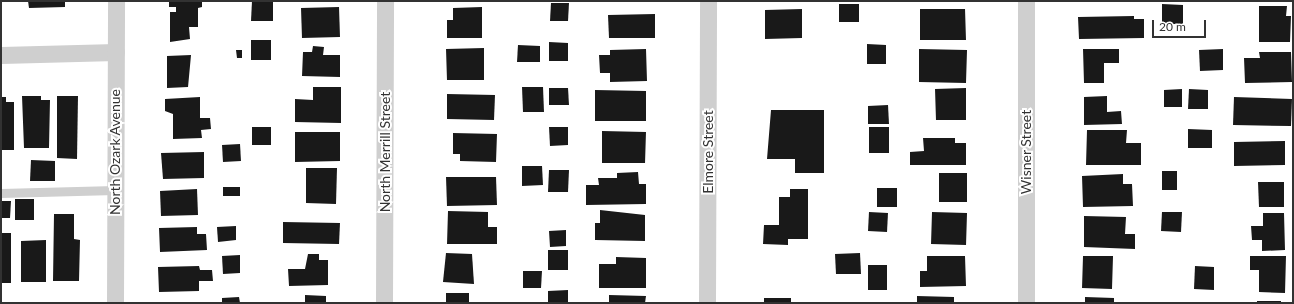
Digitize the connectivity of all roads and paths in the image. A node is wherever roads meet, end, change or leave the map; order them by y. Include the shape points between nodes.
1 (116, 1) edge
2 (385, 1) edge
3 (708, 1) edge
4 (1026, 1) edge
5 (116, 52) junction
6 (1, 55) edge
7 (115, 190) junction
8 (1, 193) edge
9 (115, 303) edge
10 (384, 303) edge
11 (707, 303) edge
12 (1026, 303) edge

1 - 5 street, North Ozark Avenue
2 - 10 street, North Merrill Street
3 - 11 street, Elmore Street
4 - 12 street, Wisner Street
5 - 6 street
5 - 7 street, North Ozark Avenue
7 - 8 lane
7 - 9 street, North Ozark Avenue

